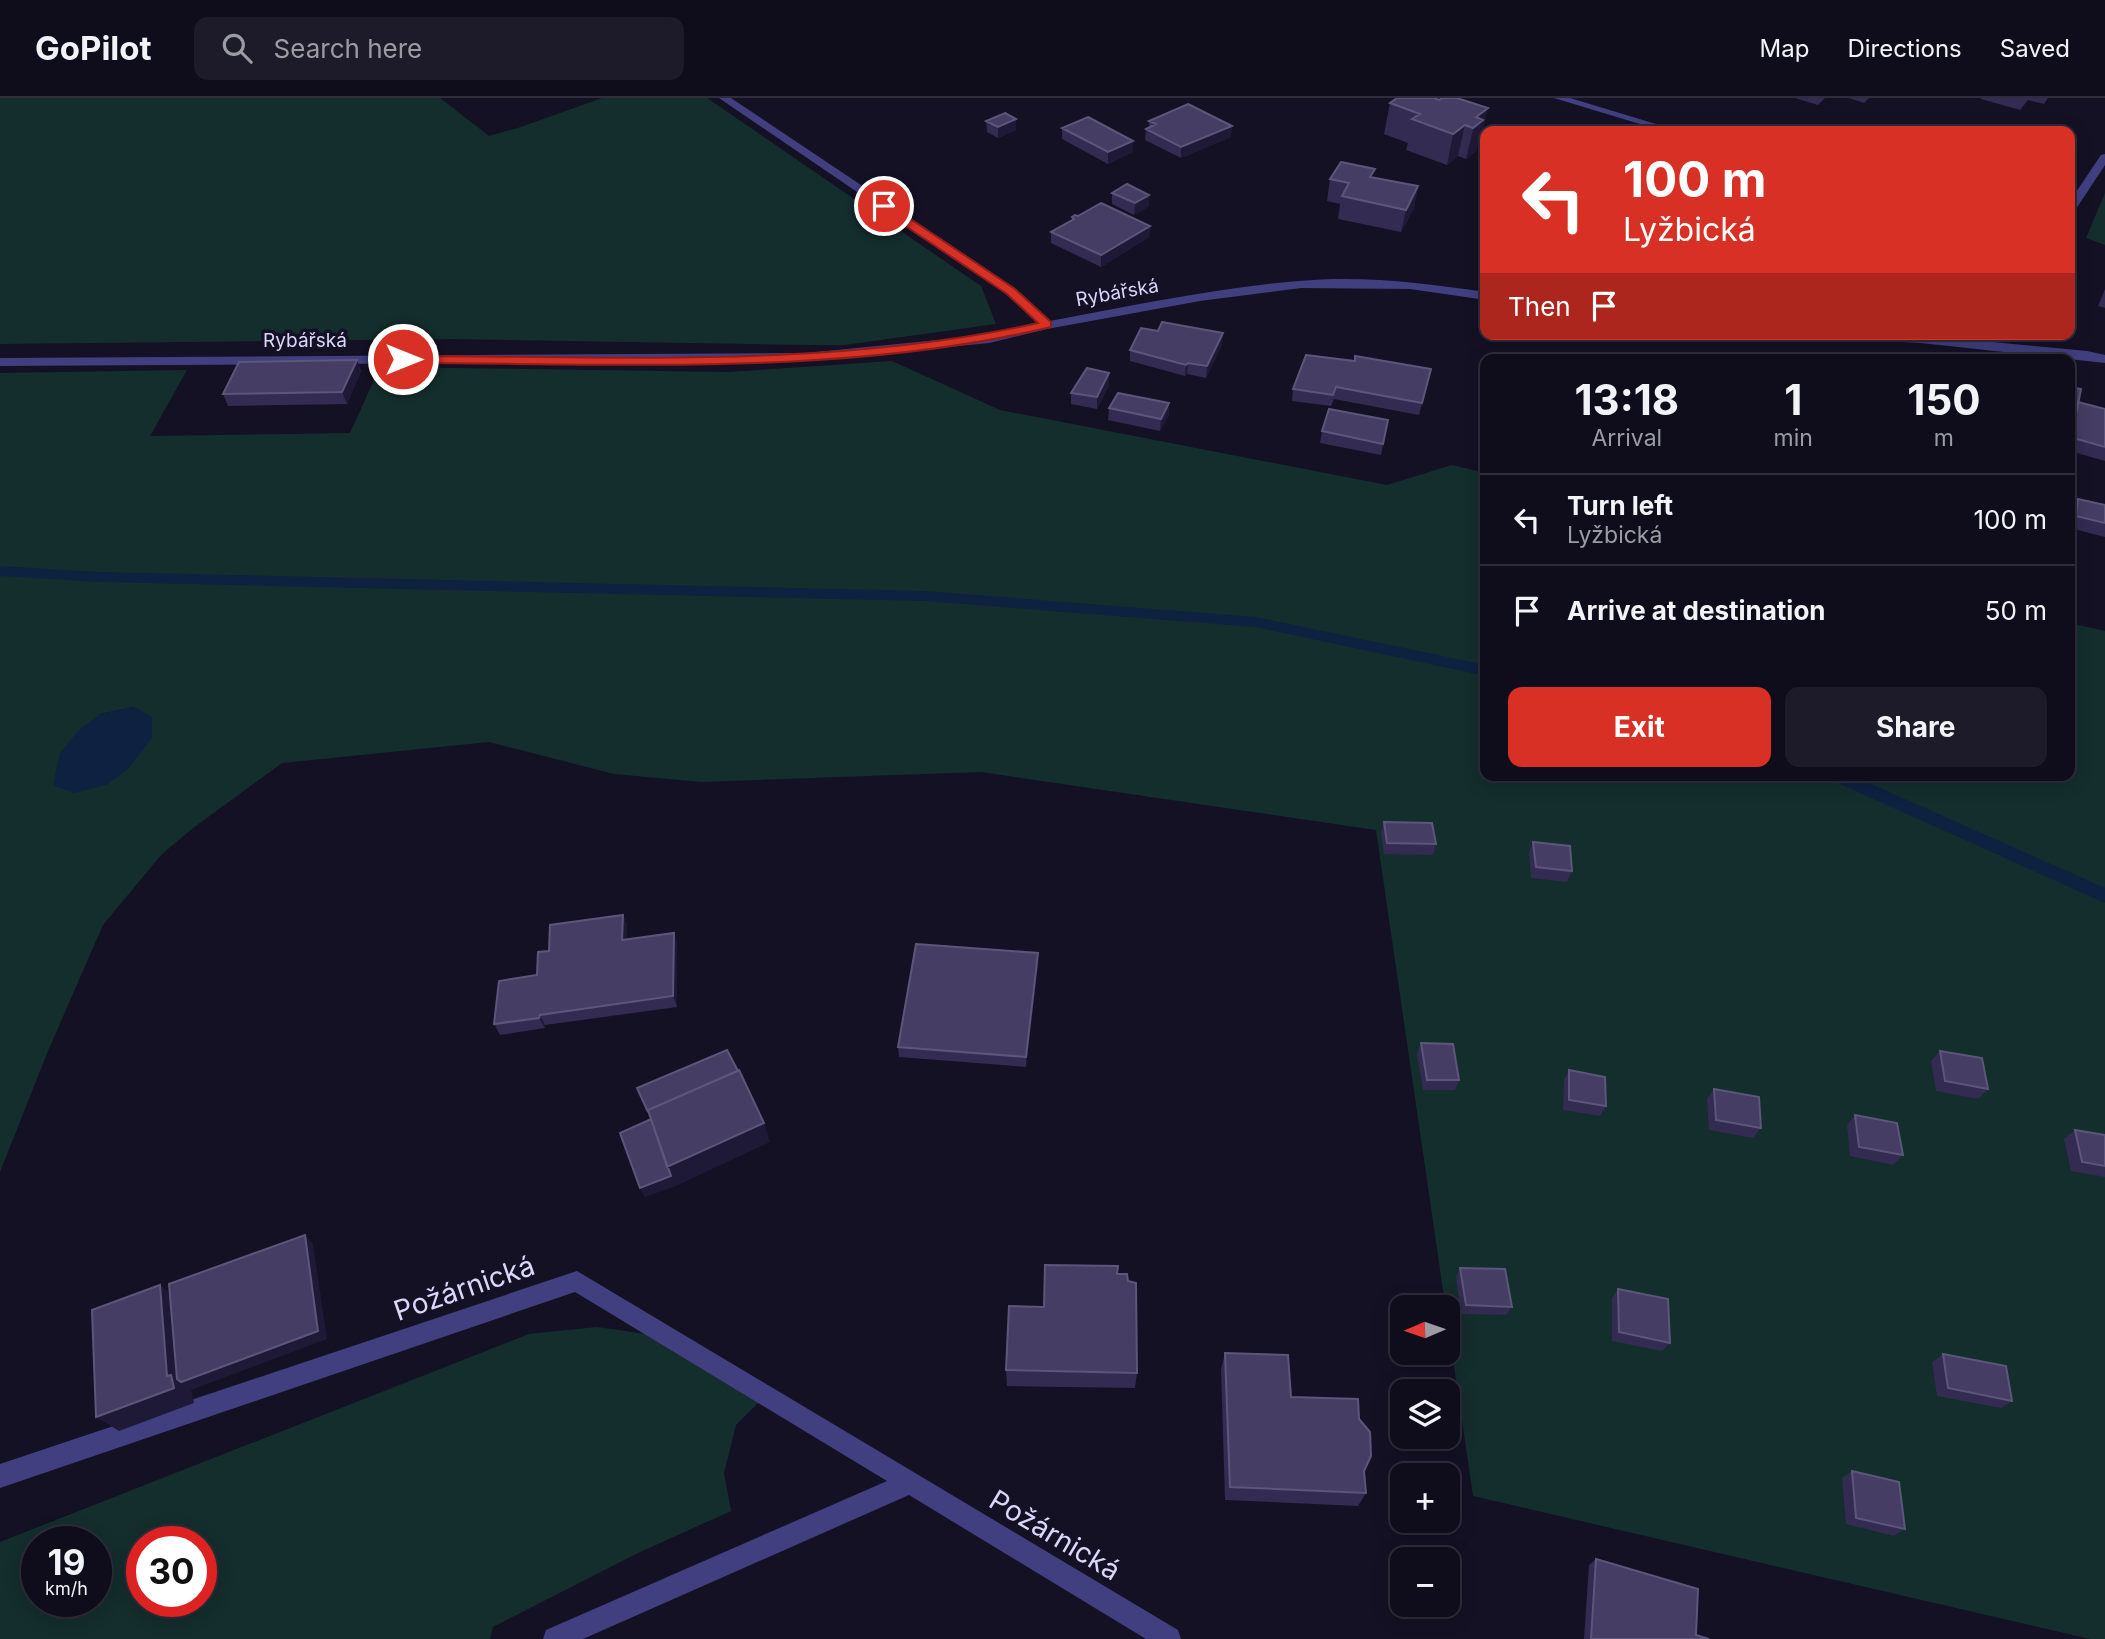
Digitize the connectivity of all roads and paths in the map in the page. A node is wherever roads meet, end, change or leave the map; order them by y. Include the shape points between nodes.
1 (723, 98) edge
2 (1559, 98) edge
3 (1657, 126) edge
4 (2105, 157) edge
5 (2075, 202) edge
6 (1480, 295) edge
7 (1047, 324) junction
8 (1993, 340) edge
9 (2105, 359) edge
10 (0, 362) edge
11 (0, 1476) edge
12 (911, 1483) junction
13 (555, 1639) edge
14 (1169, 1639) edge

1 - 7 street via 1011,291
2 - 3 street
4 - 5 street
6 - 7 street, Rybářská via 1410,285 1301,284
7 - 10 street, Rybářská via 967,342 806,357
8 - 9 street
11 - 12 street, Požárnická via 578,1281
12 - 13 street
12 - 14 street, Požárnická

